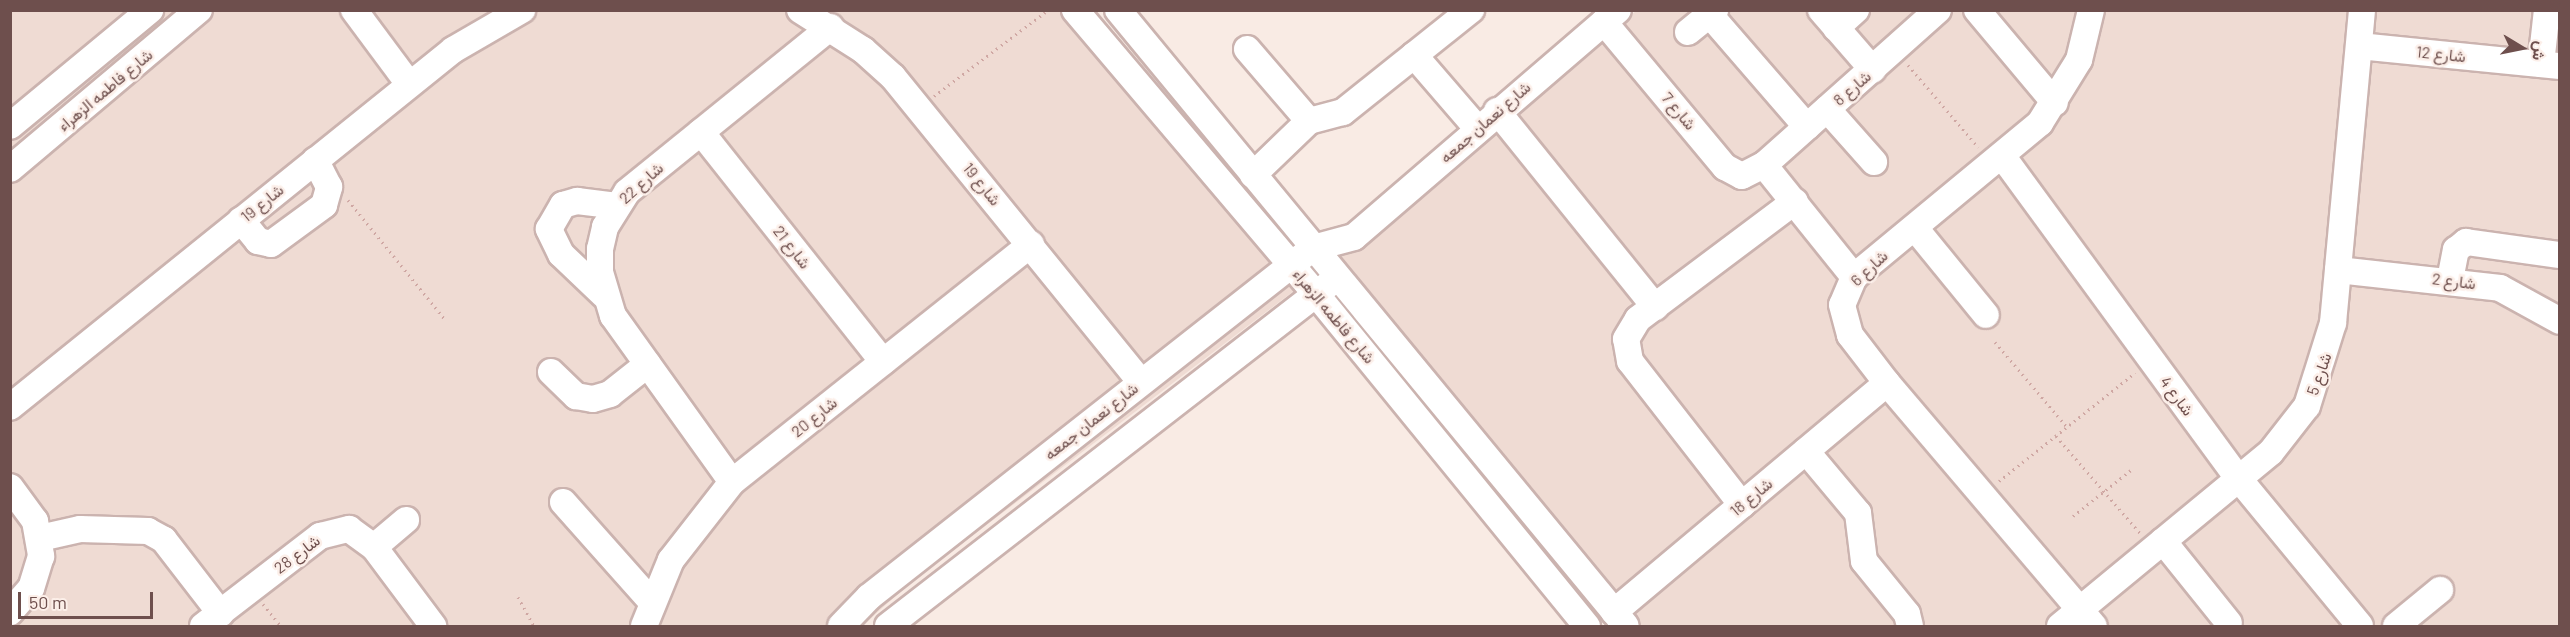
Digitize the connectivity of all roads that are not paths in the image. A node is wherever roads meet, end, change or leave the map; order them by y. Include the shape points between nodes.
1 (150, 10) edge
2 (199, 10) edge
3 (354, 10) edge
4 (522, 10) edge
5 (800, 10) edge
6 (1075, 10) edge
7 (1118, 10) edge
8 (1471, 10) edge
9 (1856, 10) edge
10 (1938, 10) edge
11 (1977, 10) edge
12 (2362, 10) edge
13 (2547, 10) edge
14 (2085, 11) edge
15 (1713, 13) edge
16 (1611, 16) edge
17 (1829, 19) edge
18 (831, 27) junction
19 (1688, 32) dead end
20 (2359, 46) junction
21 (1247, 49) dead end
22 (1414, 55) junction
23 (2550, 65) edge
24 (1873, 70) junction
25 (409, 84) junction
26 (2055, 104) junction
27 (1827, 109) junction
28 (1497, 111) junction
29 (13, 119) edge
30 (1309, 121) junction
31 (1477, 128) junction
32 (1807, 128) junction
33 (701, 132) junction
34 (315, 160) junction
35 (1998, 161) junction
36 (1874, 162) dead end
37 (1764, 165) junction
38 (10, 168) edge
39 (1253, 175) junction
40 (1795, 201) junction
41 (615, 206) junction
42 (241, 220) junction
43 (1915, 228) junction
44 (1354, 237) junction
45 (1031, 244) junction
46 (1313, 248) junction
47 (2558, 255) edge
48 (1291, 265) junction
49 (2338, 270) junction
50 (1337, 277) junction
51 (1854, 277) junction
52 (2450, 280) junction
53 (1316, 294) junction
54 (604, 295) junction
55 (1654, 307) junction
56 (1986, 315) dead end
57 (2559, 321) edge
58 (883, 362) junction
59 (648, 364) junction
60 (551, 372) dead end
61 (1141, 382) junction
62 (1887, 383) junction
63 (10, 407) edge
64 (1084, 426) junction
65 (1806, 451) junction
66 (1112, 452) junction
67 (2239, 479) junction
68 (732, 482) junction
69 (1011, 483) junction
70 (10, 487) edge
71 (563, 502) dead end
72 (1742, 505) junction
73 (1040, 508) junction
74 (406, 520) dead end
75 (40, 538) junction
76 (2158, 545) junction
77 (374, 546) junction
78 (2440, 590) dead end
79 (10, 612) edge
80 (2087, 618) edge
81 (641, 619) edge
82 (1620, 619) edge
83 (212, 620) edge
84 (2229, 623) dead end
85 (433, 627) edge
86 (841, 627) edge
87 (888, 627) edge
88 (1587, 627) edge
89 (1910, 627) edge
90 (2060, 627) edge
91 (2360, 627) edge
92 (2396, 627) edge

1 - 29 street, شارع فاطمه الزهراء
2 - 38 street, شارع فاطمه الزهراء
3 - 25 street
4 - 25 street, شارع 19 via 453,50
5 - 18 street, شارع 19
6 - 48 street, شارع فاطمه الزهراء
7 - 39 street, شارع فاطمه الزهراء
8 - 22 street
9 - 17 street
10 - 24 street, شارع 8
11 - 26 street
12 - 20 street, شارع 5
13 - 23 street
14 - 26 street, شارع 6 via 2079,60
15 - 19 street
15 - 32 street
16 - 28 street, شارع نعمان جمعه
16 - 37 street, شارع 7 via 1725,166 1742,176
17 - 24 street
18 - 33 street, شارع 22
18 - 45 street, شارع 19 via 871,57 919,107
20 - 23 street, شارع 12
20 - 49 street, شارع 5
21 - 30 street
22 - 30 street via 1343,112
22 - 31 street
24 - 27 street, شارع 8
25 - 34 street, شارع 19
26 - 35 street, شارع 6
27 - 32 street, شارع 8
27 - 36 street
28 - 31 street, شارع نعمان جمعه
28 - 55 street
30 - 39 street
31 - 44 street, شارع نعمان جمعه
32 - 37 street, شارع 8
33 - 41 street, شارع 22
33 - 58 street, شارع 21
34 - 42 street, شارع 19
34 - 42 street via 328,187 324,205 271,244 258,241
35 - 43 street, شارع 6
35 - 67 street, شارع 4
37 - 40 street
39 - 46 street, شارع فاطمه الزهراء
40 - 51 street
40 - 55 street
41 - 54 street, شارع 22 via 600,249
41 - 54 street via 577,201 563,205 549,229 561,254
42 - 63 street, شارع 19
43 - 51 street, شارع 6
43 - 56 street
44 - 46 street, شارع نعمان جمعه
44 - 50 street, شارع نعمان جمعه
45 - 58 street, شارع 20
45 - 61 street, شارع 19
46 - 48 street, شارع نعمان جمعه
46 - 50 street, شارع فاطمه الزهراء
47 - 52 street via 2466,242 2456,250
48 - 53 street, شارع فاطمه الزهراء
48 - 61 street, شارع نعمان جمعه
49 - 52 street, شارع 2
49 - 67 street, شارع 5 via 2320,380 2291,430
50 - 53 street, شارع نعمان جمعه
50 - 82 street, شارع فاطمه الزهراء
51 - 62 street, شارع 6 via 1846,290 1844,321
52 - 57 street, شارع 2 via 2516,294
53 - 66 street, شارع نعمان جمعه
53 - 88 street, شارع فاطمه الزهراء
54 - 59 street, شارع 22
55 - 72 street via 1630,328 1630,362
58 - 68 street, شارع 20
59 - 60 street via 610,394 594,399 576,396
59 - 68 street, شارع 22
61 - 64 street, شارع نعمان جمعه
62 - 65 street, شارع 18
62 - 80 street, شارع 6 via 1932,419 1983,494
64 - 66 street via 1101,436
64 - 69 street, شارع نعمان جمعه
65 - 72 street, شارع 18
65 - 89 street via 1858,513 1864,561 1907,614
66 - 73 street, شارع نعمان جمعه
67 - 76 street, شارع 5
67 - 91 street, شارع 4
68 - 81 street, شارع 20 via 689,532
69 - 73 street via 1027,504
69 - 86 street, شارع نعمان جمعه via 869,597
70 - 75 street via 35,521
71 - 81 street
72 - 82 street, شارع 18
73 - 87 street, شارع نعمان جمعه
74 - 77 street
75 - 79 street via 38,573
75 - 83 street via 80,529 148,531 164,540
76 - 80 street, شارع 5
76 - 84 street
77 - 83 street, شارع 28 via 363,535 334,529
77 - 85 street, شارع 28
78 - 92 street
80 - 90 street, شارع 5

